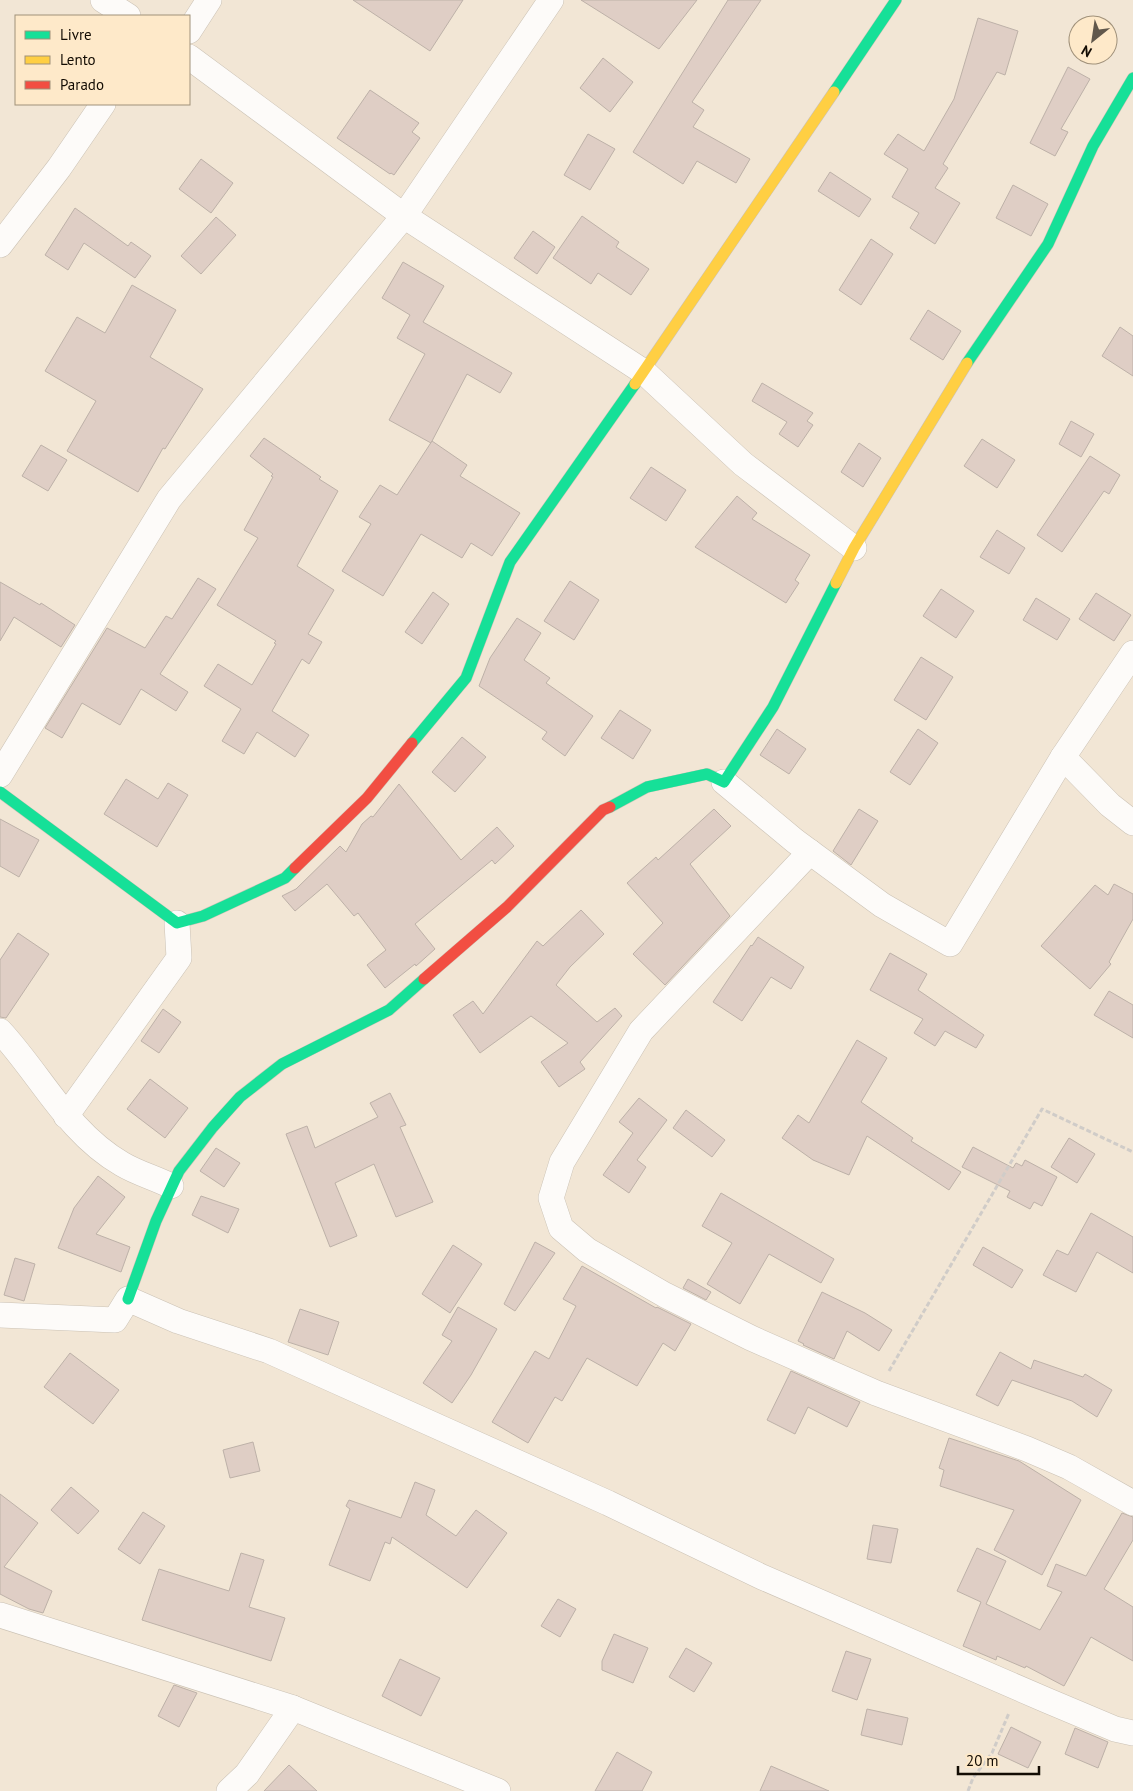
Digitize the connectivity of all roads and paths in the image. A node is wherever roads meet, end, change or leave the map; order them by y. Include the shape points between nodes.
1 (103, 0) edge
2 (209, 0) edge
3 (551, 0) edge
4 (896, 0) edge
5 (126, 15) edge
6 (190, 28) edge
7 (190, 58) edge
8 (1133, 78) edge
9 (102, 105) edge
10 (404, 216) junction
11 (0, 245) edge
12 (644, 372) junction
13 (854, 548) junction
14 (1133, 653) edge
15 (1063, 757) junction
16 (0, 775) edge
17 (724, 782) junction
18 (0, 792) edge
19 (1133, 823) edge
20 (810, 852) junction
21 (177, 922) junction
22 (0, 1031) edge
23 (66, 1116) junction
24 (1133, 1152) edge
25 (171, 1186) junction
26 (128, 1299) junction
27 (0, 1315) edge
28 (876, 1393) junction
29 (1133, 1503) edge
30 (0, 1615) edge
31 (1019, 1689) junction
32 (293, 1708) junction
33 (1133, 1733) edge
34 (229, 1791) edge
35 (498, 1791) edge
36 (968, 1791) edge

1 - 5 street
2 - 6 street
3 - 10 street
4 - 12 street
7 - 10 street
8 - 13 street via 1094,146 1048,244 972,355
9 - 11 street
10 - 12 street
10 - 16 street via 169,498
12 - 13 street via 743,464
12 - 21 street via 510,562 466,678 367,798 285,878 202,916
13 - 17 street via 773,707
14 - 15 street
15 - 19 street via 1110,805
15 - 20 street via 950,944 882,905
17 - 20 street
17 - 25 street via 707,774 647,787 603,810 507,907 389,1010 282,1064 240,1097 213,1127
18 - 21 street
20 - 28 street via 641,1031 562,1162 551,1198 560,1228 587,1250 742,1334
21 - 23 street via 179,958
22 - 23 street
23 - 25 street via 88,1139 121,1164
24 - 28 path via 1042,1109
25 - 26 street
26 - 27 street via 115,1320
26 - 31 street via 178,1321 269,1350 608,1503 762,1577
28 - 29 street via 1035,1452
30 - 32 street
31 - 33 street
31 - 36 path via 992,1753 973,1778
32 - 34 street via 247,1774
32 - 35 street

